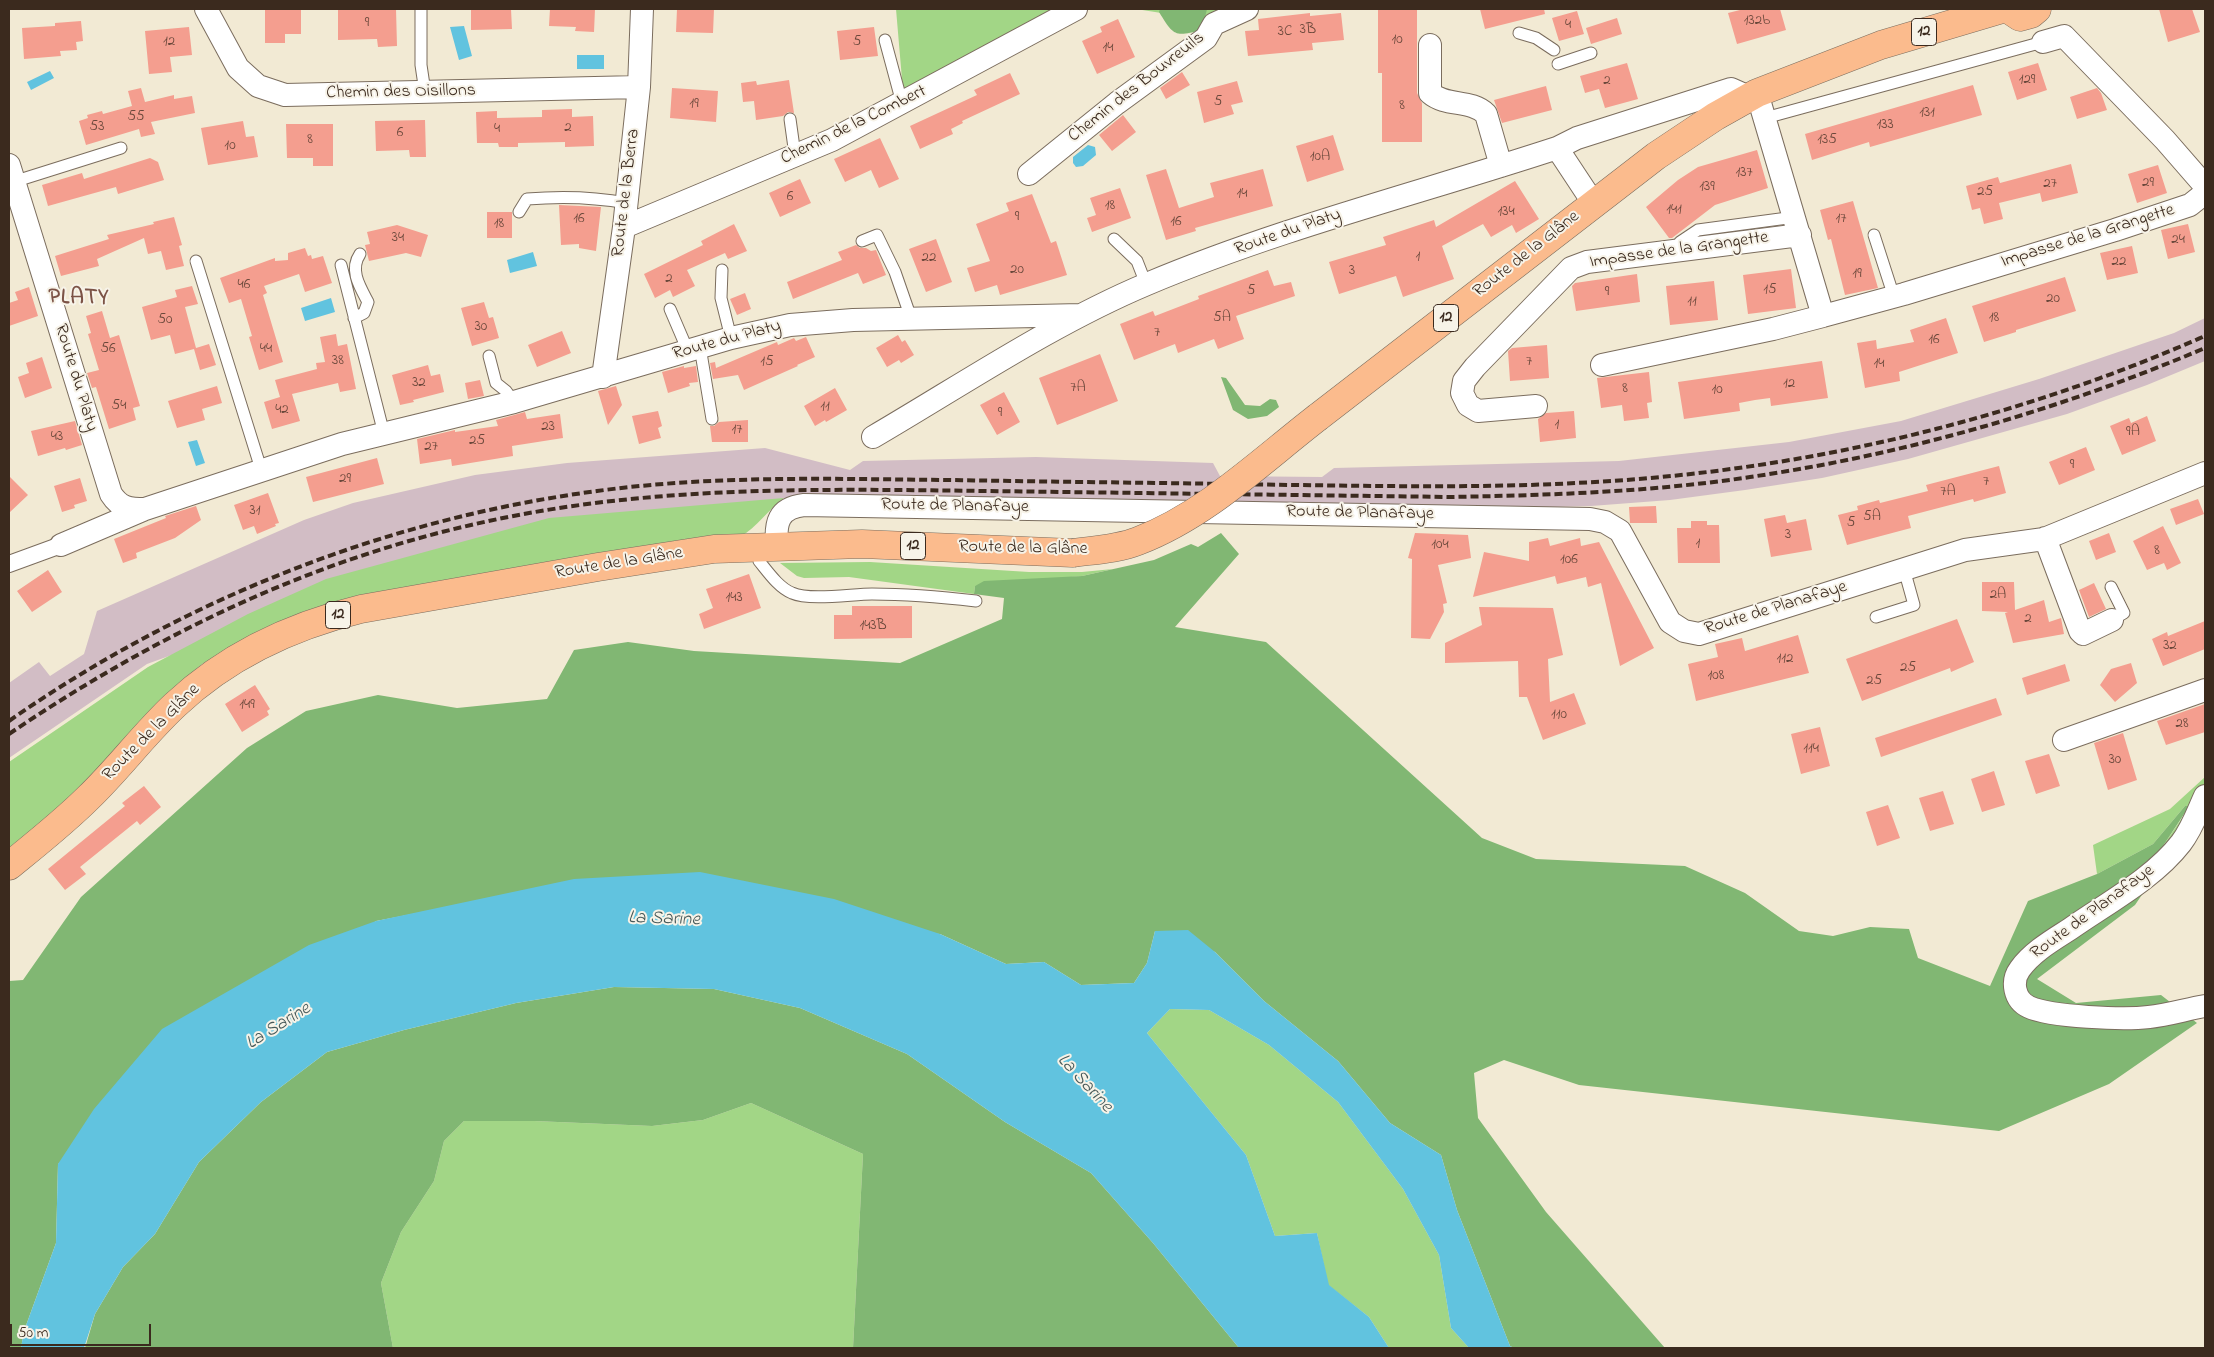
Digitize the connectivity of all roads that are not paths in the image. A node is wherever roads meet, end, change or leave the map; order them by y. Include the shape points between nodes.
1 (206, 9) edge
2 (421, 9) edge
3 (642, 9) edge
4 (1076, 9) edge
5 (1247, 9) edge
6 (2002, 9) edge
7 (2008, 9) edge
8 (2037, 9) edge
9 (1519, 32) dead end
10 (885, 40) dead end
11 (2043, 42) joint
12 (1430, 45) dead end
13 (1554, 50) dead end
14 (1592, 53) dead end
15 (1558, 64) dead end
16 (639, 88) junction
17 (425, 92) junction
18 (1753, 95) junction
19 (902, 103) junction
20 (1765, 118) junction
21 (790, 119) dead end
22 (121, 148) dead end
23 (1557, 148) junction
24 (795, 156) junction
25 (1501, 166) junction
26 (11, 174) edge
27 (1029, 174) dead end
28 (2205, 186) edge
29 (2205, 193) edge
30 (627, 204) junction
31 (1594, 204) junction
32 (519, 212) dead end
33 (1797, 226) junction
34 (624, 227) junction
35 (1874, 234) dead end
36 (1114, 239) dead end
37 (862, 241) dead end
38 (1680, 242) dead end
39 (360, 254) dead end
40 (196, 261) dead end
41 (341, 265) dead end
42 (722, 270) dead end
43 (1146, 284) junction
44 (1894, 297) junction
45 (670, 309) dead end
46 (1080, 315) junction
47 (1824, 316) junction
48 (354, 318) junction
49 (911, 318) junction
50 (731, 338) junction
51 (694, 349) junction
52 (489, 356) dead end
53 (1602, 365) dead end
54 (603, 377) junction
55 (514, 402) junction
56 (1536, 406) dead end
57 (712, 419) dead end
58 (384, 434) junction
59 (873, 437) dead end
60 (260, 469) junction
61 (2205, 473) edge
62 (145, 509) junction
63 (2045, 538) junction
64 (61, 545) joint
65 (768, 554) junction
66 (9, 564) edge
67 (1904, 569) junction
68 (2112, 587) dead end
69 (976, 601) dead end
70 (1876, 617) dead end
71 (2112, 620) joint
72 (2205, 690) edge
73 (2064, 740) dead end
74 (2205, 796) edge
75 (9, 866) edge
76 (2205, 1006) edge

1 - 17 street, Chemin des Oisillons via 238,68 258,86 285,95
2 - 17 lane via 421,65
3 - 16 street, Route de la Berra
4 - 19 street, Chemin de la Combert
5 - 27 street, Chemin des Bouvreuils via 1214,24 1206,38 1117,103
6 - 18 main road, Route de la Glâne / 12 via 1881,45
7 - 8 main road via 2020,17
9 - 13 lane
10 - 19 lane
11 - 20 lane
11 - 28 street via 2064,36
12 - 25 street via 1430,93 1436,99 1480,108 1486,114
14 - 15 lane
16 - 17 street, Chemin des Oisillons
16 - 30 street, Route de la Berra
18 - 20 street
18 - 23 street, Route du Platy via 1731,89 1577,138
18 - 31 main road, Route de la Glâne / 12 via 1656,156
19 - 24 street, Chemin de la Combert
20 - 33 street
21 - 24 lane
22 - 26 lane
23 - 25 street, Route du Platy
23 - 31 street
24 - 34 street, Chemin de la Combert
25 - 43 street, Route du Platy via 1366,207
26 - 62 street, Route du Platy via 111,494 124,508
29 - 44 street, Impasse de la Grangette via 2190,205
30 - 32 lane via 598,198 527,199
30 - 34 street, Route de la Berra
31 - 65 main road, Route de la Glâne / 12, bridge via 1203,507 1136,542 1074,553 862,544
33 - 38 lane via 1698,230
33 - 47 street
33 - 56 street, Impasse de la Grangette via 1587,262 1571,268 1464,381 1462,393 1468,405 1478,411
34 - 54 street, Route de la Berra
35 - 44 lane
36 - 43 lane via 1136,260
37 - 49 lane via 877,234
39 - 48 lane via 355,270 368,302 364,313
40 - 60 lane
41 - 48 lane
42 - 50 lane via 721,298
43 - 46 street, Route du Platy
44 - 47 street, Impasse de la Grangette
45 - 51 lane
46 - 49 street, Route du Platy
46 - 59 street, Route du Platy
47 - 53 street, Impasse de la Grangette
48 - 58 lane
49 - 50 street, Route du Platy via 790,324
50 - 51 street, Route du Platy
51 - 54 street, Route du Platy
51 - 57 lane
52 - 55 lane via 496,384
54 - 55 street, Route du Platy
55 - 58 street, Route du Platy
58 - 60 street, Route du Platy
60 - 62 street, Route du Platy
61 - 63 street, Route de Planafaye
62 - 64 street, Route du Platy
63 - 67 street, Route de Planafaye via 1965,550
63 - 71 street via 2080,631 2083,634
64 - 66 street
65 - 67 street, Route de Planafaye via 781,516 791,508 804,505 1590,519 1605,522 1620,531 1670,622 1684,631 1699,634
65 - 69 lane via 776,581 791,593 806,596 874,594
65 - 75 main road, Route de la Glâne / 12 via 714,549 598,567 361,609 299,627 268,641 202,681 174,706 90,796
67 - 70 lane via 1914,605
68 - 71 lane via 2124,613
72 - 73 street
74 - 76 street, Route de Planafaye via 2182,842 2168,858 2037,952 2019,969 2014,983 2017,998 2027,1007 2042,1011 2100,1017 2148,1017

